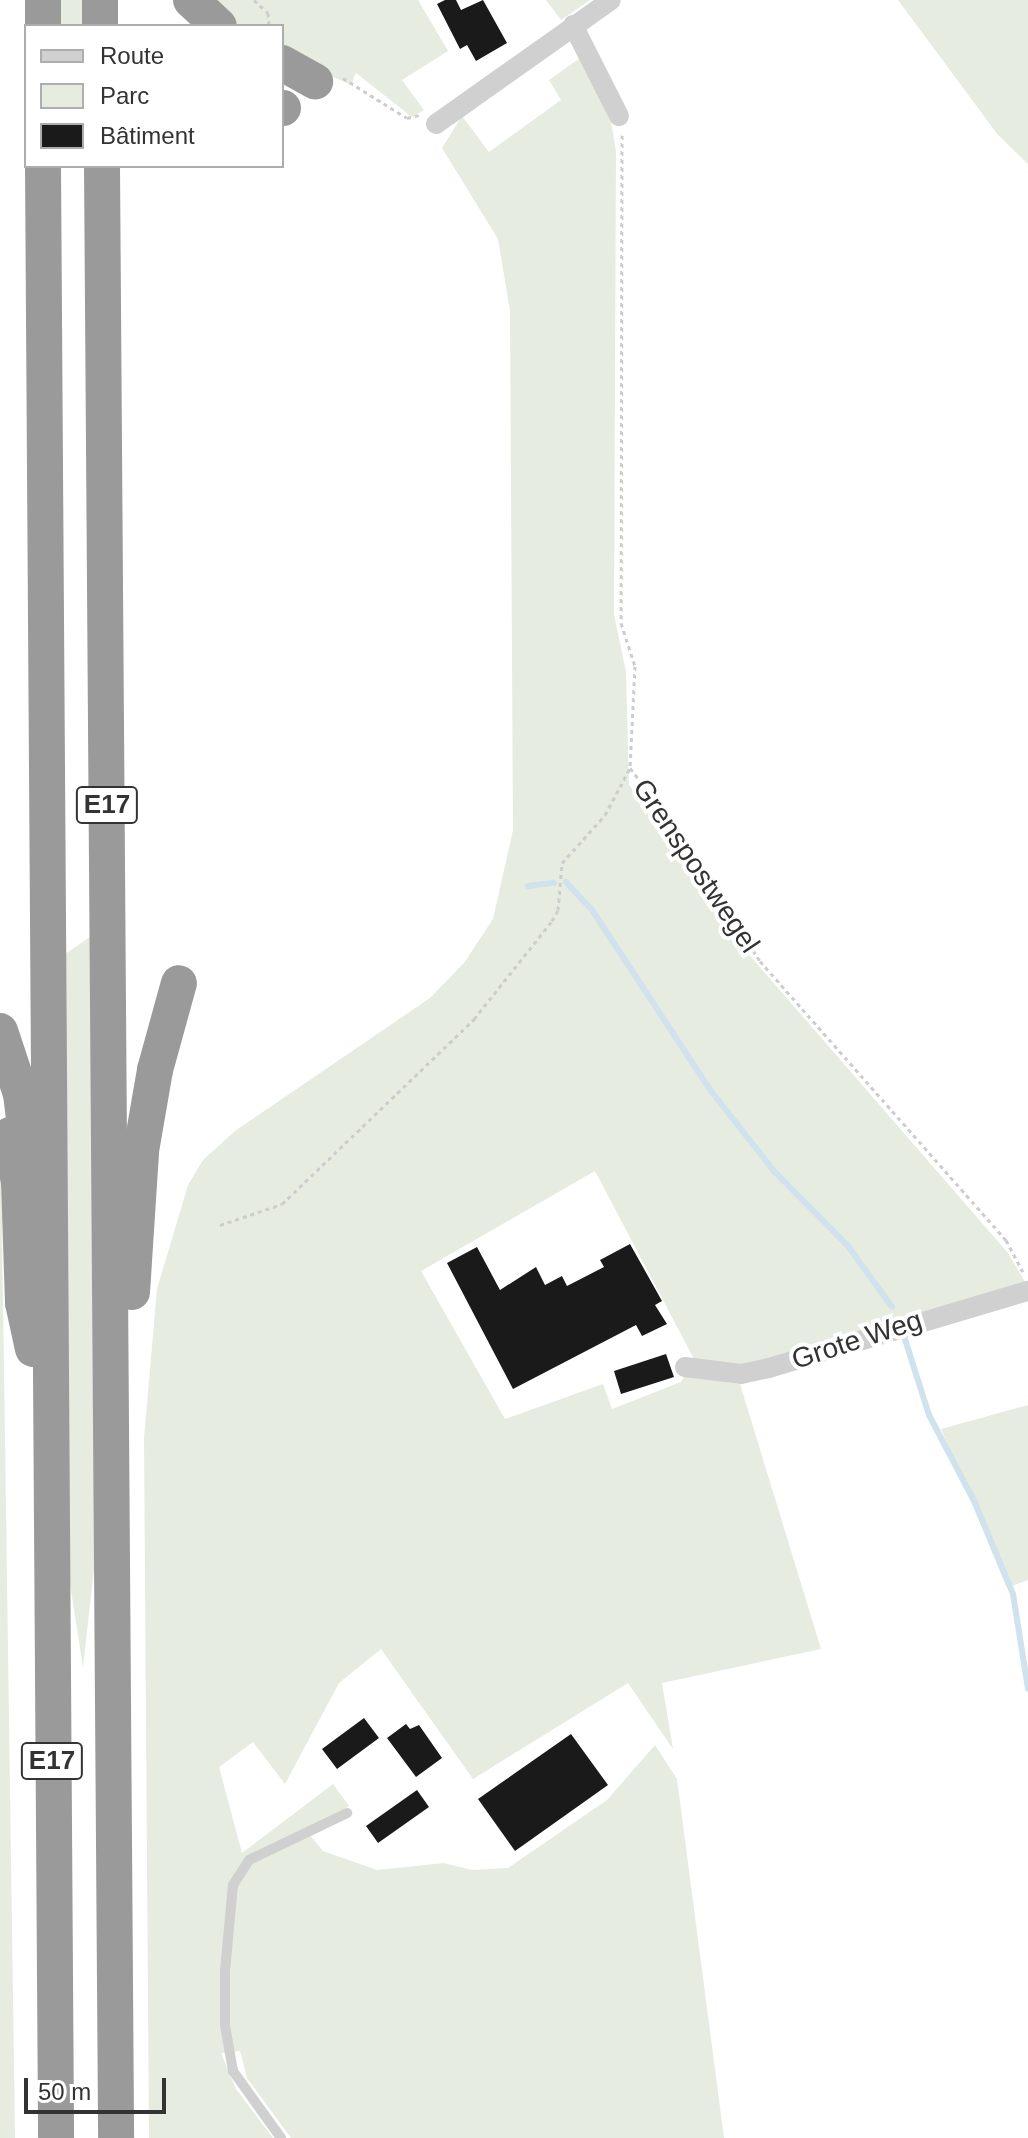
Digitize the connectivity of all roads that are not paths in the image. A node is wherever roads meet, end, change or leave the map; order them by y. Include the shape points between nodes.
1 (43, 0) edge
2 (100, 0) edge
3 (167, 0) edge
4 (191, 0) edge
5 (611, 0) edge
6 (43, 24) edge
7 (100, 24) edge
8 (185, 24) edge
9 (217, 24) edge
10 (573, 25) junction
11 (284, 64) edge
12 (323, 76) road end
13 (619, 116) road end
14 (441, 119) road end
15 (43, 168) edge
16 (102, 168) edge
17 (179, 983) dead end
18 (0, 1031) edge
19 (0, 1094) edge
20 (1028, 1291) edge
21 (33, 1349) junction
22 (685, 1367) dead end
23 (49, 1383) junction
24 (111, 1444) junction
25 (347, 1813) dead end
26 (56, 2138) edge
27 (116, 2138) edge
28 (281, 2138) edge

1 - 6 highway
2 - 7 highway
3 - 8 highway
4 - 9 highway
5 - 10 street
10 - 13 street
10 - 14 street
11 - 12 highway
15 - 23 highway, E17
16 - 24 highway, E17
17 - 24 highway via 155,1070 141,1151 130,1317
18 - 21 highway via 21,1094 30,1167
19 - 21 highway via 19,1182 23,1303
20 - 22 street, Grote Weg via 769,1368 727,1374
21 - 23 highway
23 - 26 highway, E17
24 - 27 highway, E17
25 - 28 lane via 249,1860 233,1885 225,2025 233,2071

